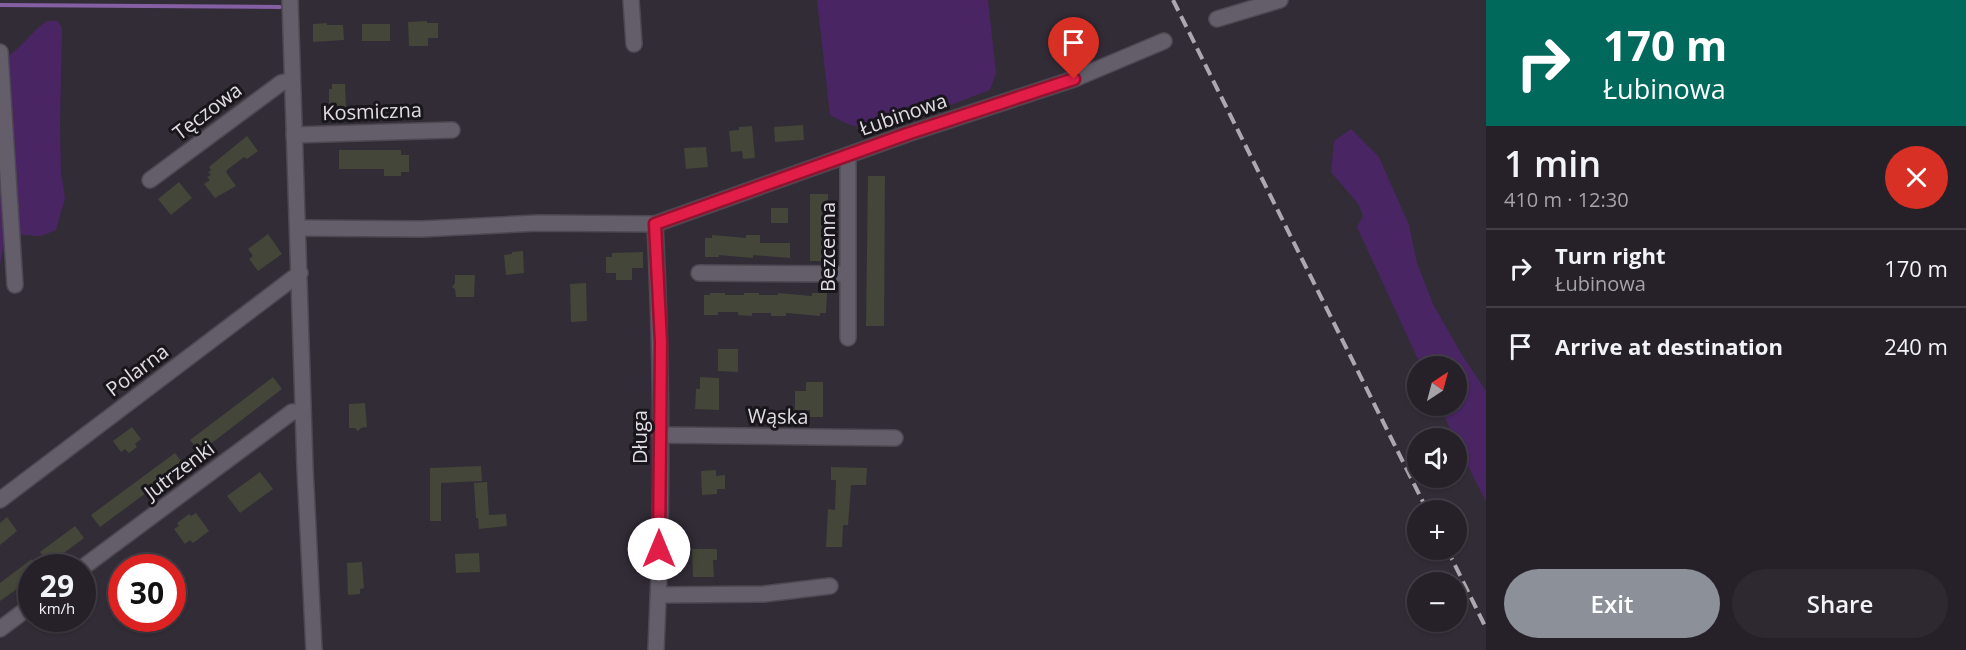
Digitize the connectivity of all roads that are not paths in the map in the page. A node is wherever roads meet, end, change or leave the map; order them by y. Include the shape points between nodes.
1 (290, 0) edge
2 (631, 0) edge
3 (1280, 0) edge
4 (1217, 19) dead end
5 (1164, 40) dead end
6 (634, 44) dead end
7 (0, 52) edge
8 (292, 80) junction
9 (452, 130) dead end
10 (294, 135) junction
11 (848, 155) junction
12 (150, 180) dead end
13 (655, 224) junction
14 (298, 228) junction
15 (300, 273) junction
16 (699, 273) dead end
17 (848, 274) junction
18 (15, 285) dead end
19 (848, 339) dead end
20 (303, 411) junction
21 (660, 435) junction
22 (895, 438) dead end
23 (0, 500) edge
24 (96, 558) edge
25 (830, 586) dead end
26 (659, 595) junction
27 (18, 616) edge
28 (0, 629) edge
29 (314, 650) edge
30 (656, 650) edge

1 - 8 street
2 - 6 street
3 - 4 street
5 - 11 street, Łubinowa via 1074,79
7 - 18 street
8 - 10 street
8 - 12 street, Tęczowa via 281,83
9 - 10 street, Kosmiczna
10 - 14 street
11 - 13 street, Łubinowa
11 - 17 street, Bezcenna
13 - 14 street
13 - 21 street, Długa via 661,343
14 - 15 street
15 - 20 street
15 - 23 street, Polarna
16 - 17 street
17 - 19 street, Bezcenna
20 - 24 street, Jutrzenki via 292,412
20 - 29 street
21 - 22 street, Wąska
21 - 26 street, Długa
25 - 26 street via 764,594
26 - 30 street, Długa
27 - 28 street

